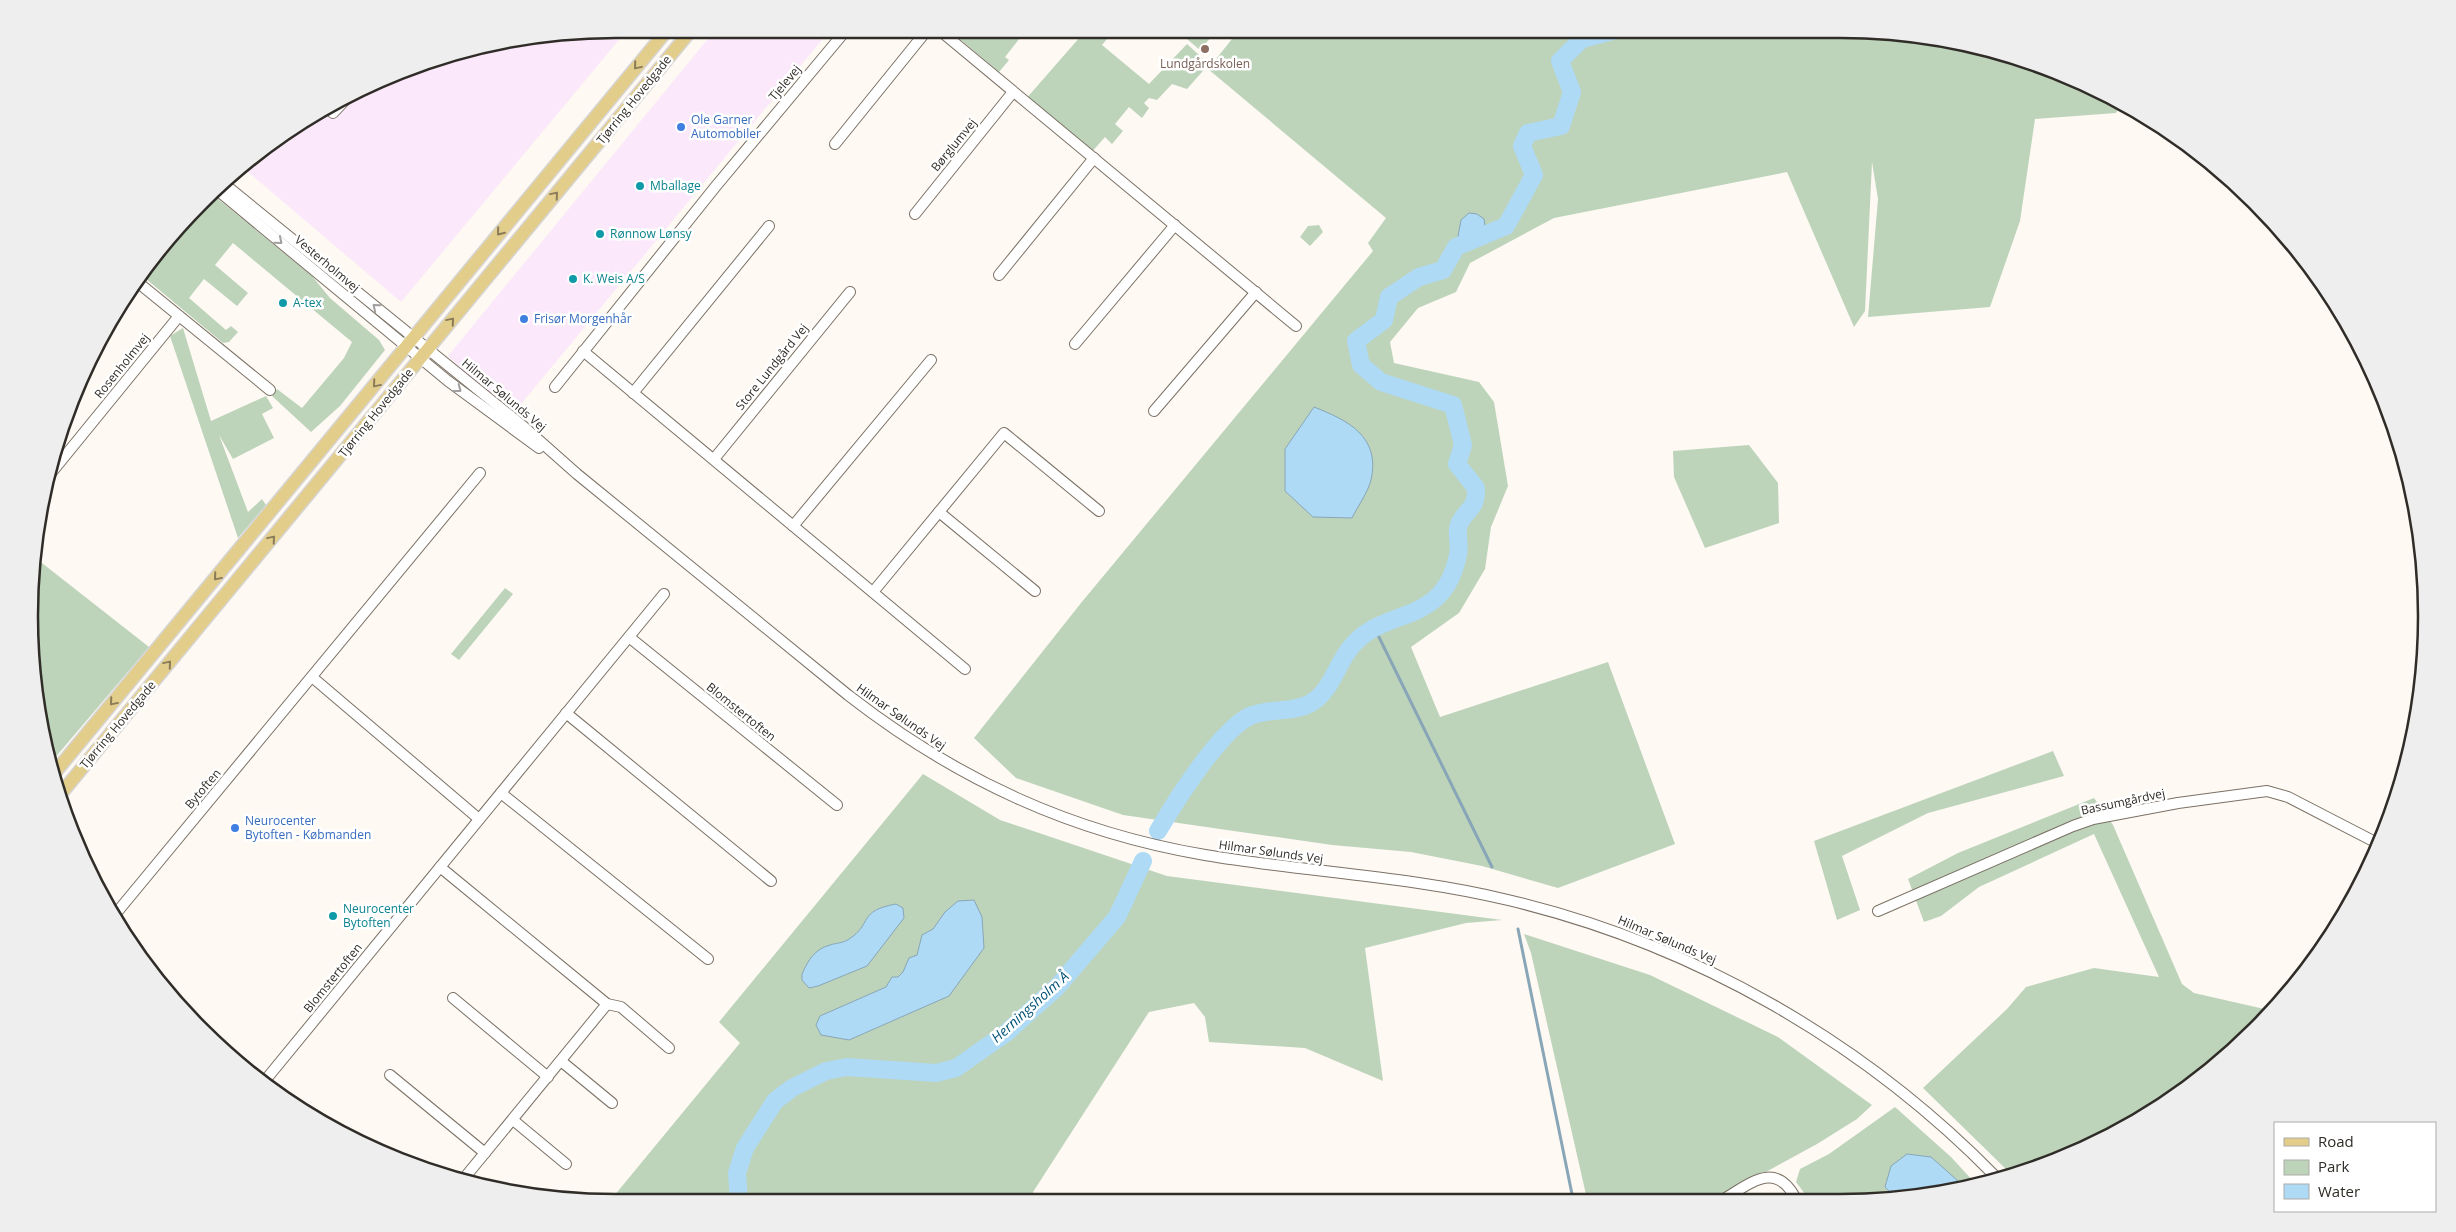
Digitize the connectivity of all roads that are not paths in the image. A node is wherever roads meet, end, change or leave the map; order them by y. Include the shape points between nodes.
1 (661, 38) edge
2 (685, 38) edge
3 (839, 38) edge
4 (921, 38) edge
5 (949, 38) edge
6 (1013, 92) junction
7 (335, 110) edge
8 (333, 113) dead end
9 (835, 144) dead end
10 (1094, 158) junction
11 (228, 187) edge
12 (221, 194) edge
13 (915, 214) dead end
14 (1175, 225) junction
15 (769, 226) dead end
16 (999, 275) dead end
17 (142, 286) edge
18 (850, 292) dead end
19 (1256, 292) junction
20 (179, 316) junction
21 (1296, 326) dead end
22 (410, 342) junction
23 (1074, 344) dead end
24 (583, 351) junction
25 (424, 354) junction
26 (930, 360) dead end
27 (555, 387) dead end
28 (270, 390) dead end
29 (633, 393) junction
30 (1154, 411) dead end
31 (714, 459) junction
32 (57, 466) edge
33 (480, 473) dead end
34 (1099, 511) dead end
35 (939, 512) junction
36 (793, 526) junction
37 (1035, 591) dead end
38 (873, 592) junction
39 (664, 594) dead end
40 (629, 637) junction
41 (965, 669) dead end
42 (312, 676) junction
43 (566, 714) junction
44 (58, 769) edge
45 (64, 790) edge
46 (501, 793) junction
47 (838, 805) dead end
48 (479, 820) junction
49 (2372, 841) edge
50 (440, 867) junction
51 (771, 882) dead end
52 (118, 910) edge
53 (1878, 911) dead end
54 (708, 959) dead end
55 (453, 998) dead end
56 (607, 1004) junction
57 (669, 1048) dead end
58 (561, 1061) junction
59 (390, 1075) dead end
60 (267, 1077) edge
61 (548, 1077) junction
62 (612, 1103) dead end
63 (513, 1120) junction
64 (485, 1153) junction
65 (566, 1164) dead end
66 (1993, 1174) edge
67 (469, 1176) edge
68 (1733, 1194) edge
69 (1794, 1194) edge

1 -> 22 main road, Tjørring Hovedgade
25 -> 2 main road, Tjørring Hovedgade
3 - 24 street, Tjelevej
4 - 9 street
5 - 6 street
6 - 10 street
6 - 13 street, Børglumvej
7 - 8 street
10 - 14 street
10 - 16 street
22 -> 11 street, Vesterholmvej
12 -> 22 street, Vesterholmvej
14 - 19 street
14 - 23 street
15 - 29 street
17 - 20 street
18 - 31 street, Store Lundgård Vej
19 - 21 street
19 - 30 street
20 - 28 street
20 - 32 street, Rosenholmvej
22 - 25 street, Vesterholmvej
22 -> 44 main road, Tjørring Hovedgade
24 - 27 street, Tjelevej
24 - 29 street
45 -> 25 main road, Tjørring Hovedgade
25 - 66 street, Hilmar Sølunds Vej via 518,434 577,474 872,714 926,751 980,782 1059,817 1135,840 1207,856 1480,894 1571,917 1654,946 1752,993 1845,1049 1915,1102
26 - 36 street
29 - 31 street
31 - 36 street
33 - 42 street, Bytoften
34 - 35 street via 1004,433
35 - 37 street
35 - 38 street
36 - 38 street
38 - 41 street
39 - 40 street, Blomstertoften
40 - 43 street, Blomstertoften
40 - 47 street, Blomstertoften
42 - 48 street
42 - 52 street, Bytoften
43 - 46 street, Blomstertoften
43 - 51 street
46 - 48 street, Blomstertoften
46 - 54 street
48 - 50 street, Blomstertoften
49 - 53 street, Bassumgårdvej via 2288,797 2267,791 2207,799 2093,819
50 - 56 street
50 - 60 street, Blomstertoften
55 - 61 street
56 - 57 street via 621,1007
56 - 58 street
58 - 61 street
58 - 62 street
59 - 64 street
61 - 63 street
63 - 64 street
63 - 65 street
64 - 67 street
68 - 69 street via 1766,1176 1780,1179

